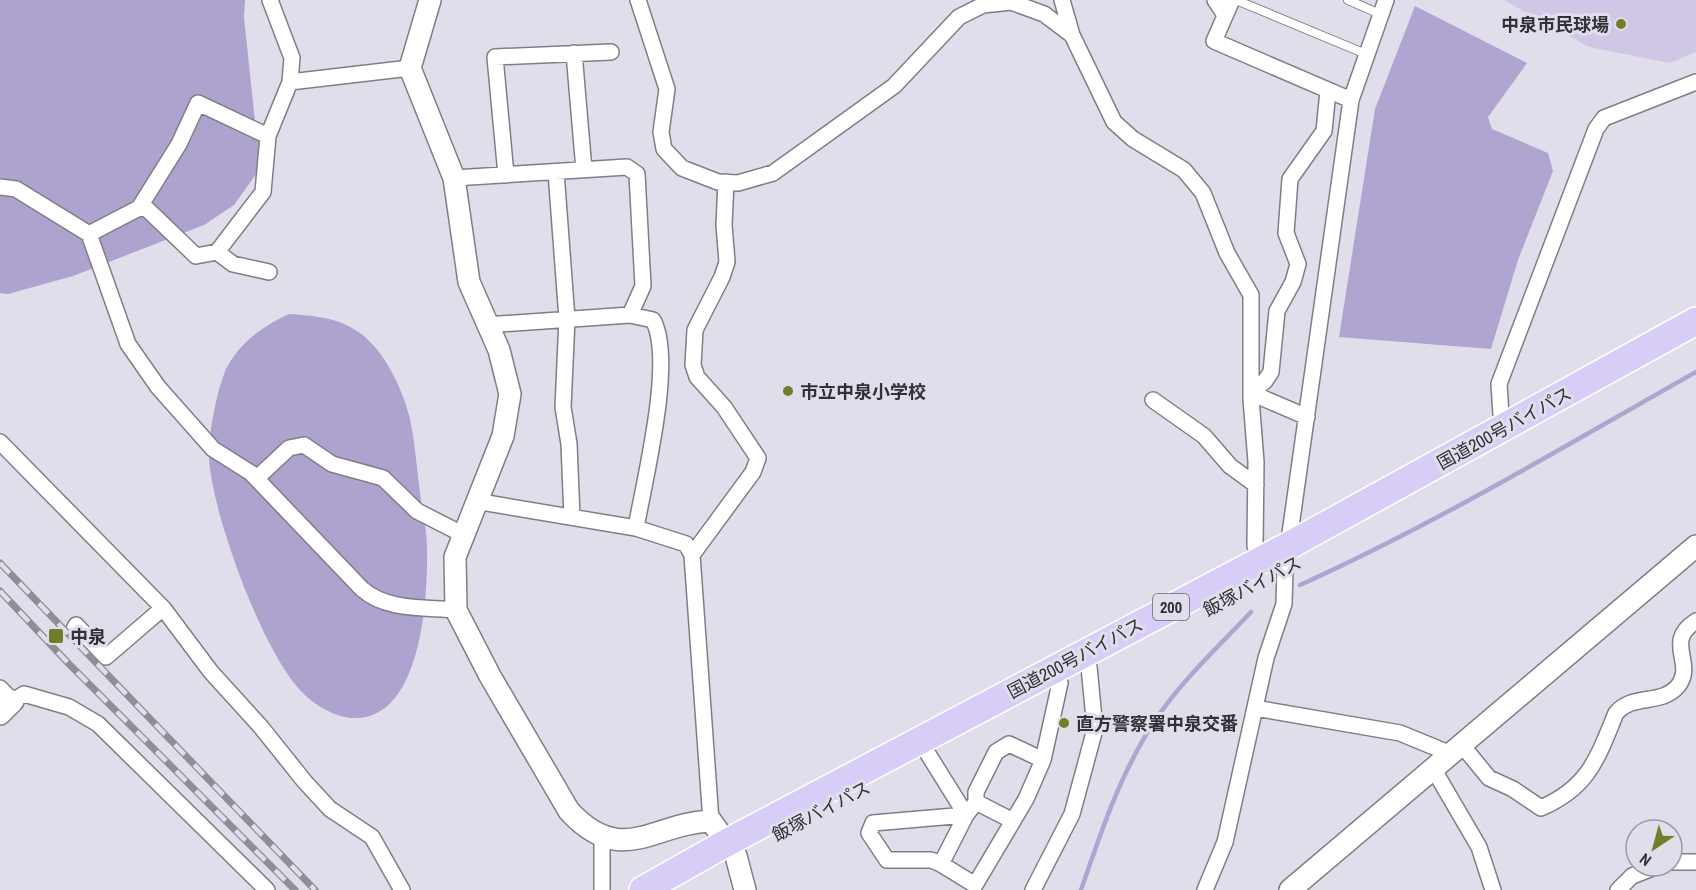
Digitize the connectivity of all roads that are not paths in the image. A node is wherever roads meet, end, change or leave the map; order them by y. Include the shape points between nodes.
1 (270, 0) edge
2 (430, 0) edge
3 (638, 0) edge
4 (1062, 0) edge
5 (1215, 0) edge
6 (1234, 0) edge
7 (1348, 0) edge
8 (1383, 7) edge
9 (1225, 15) junction
10 (1072, 35) junction
11 (611, 52) dead end
12 (574, 53) junction
13 (1366, 54) junction
14 (410, 68) junction
15 (290, 82) junction
16 (1696, 82) edge
17 (1328, 91) junction
18 (1351, 100) junction
19 (268, 136) junction
20 (584, 170) junction
21 (556, 172) junction
22 (506, 175) junction
23 (454, 178) junction
24 (726, 182) junction
25 (0, 187) edge
26 (139, 208) junction
27 (89, 234) junction
28 (217, 252) junction
29 (269, 272) dead end
30 (630, 315) junction
31 (567, 319) junction
32 (1696, 321) edge
33 (485, 325) junction
34 (1696, 341) edge
35 (1251, 393) junction
36 (1153, 400) dead end
37 (1307, 417) junction
38 (1502, 430) junction
39 (0, 442) edge
40 (256, 478) junction
41 (1256, 485) junction
42 (476, 501) junction
43 (572, 517) junction
44 (636, 528) junction
45 (464, 535) junction
46 (1256, 546) dead end
47 (1696, 546) edge
48 (693, 555) junction
49 (1287, 557) junction
50 (163, 609) junction
51 (456, 610) junction
52 (1696, 621) edge
53 (74, 628) dead end
54 (1089, 667) junction
55 (1060, 683) junction
56 (4, 701) edge
57 (1256, 708) junction
58 (1456, 749) junction
59 (928, 754) junction
60 (1042, 760) junction
61 (1434, 770) junction
62 (976, 802) junction
63 (966, 815) junction
64 (711, 821) junction
65 (1013, 821) junction
66 (602, 836) junction
67 (732, 849) junction
68 (941, 864) junction
69 (1630, 878) edge
70 (267, 890) edge
71 (402, 890) edge
72 (602, 890) edge
73 (644, 890) edge
74 (676, 890) edge
75 (745, 890) edge
76 (1033, 890) edge
77 (1205, 890) edge
78 (1290, 890) edge
79 (1493, 890) edge
80 (1618, 890) edge

1 - 15 street via 292,58
2 - 14 street
3 - 24 street via 667,89 661,132 664,149 682,168
4 - 10 street
5 - 9 street
6 - 9 street
6 - 13 lane
7 - 8 lane
8 - 13 street
9 - 17 street via 1214,41
10 - 24 street via 1044,15 1011,2 983,5 959,16 894,86 773,173 738,183
10 - 35 street via 1114,122 1133,139 1184,170 1203,193 1227,253 1251,295
11 - 12 street
12 - 20 street
12 - 22 street via 495,57
13 - 18 street
14 - 15 street
14 - 23 street
15 - 19 street
16 - 38 street via 1604,118 1596,129 1499,384
17 - 18 street
17 - 35 street via 1324,132 1290,179 1286,233 1298,264 1277,311 1271,372
18 - 37 street
19 - 26 street via 198,103 179,144
19 - 28 street via 262,192
20 - 21 street
20 - 30 street via 627,167 637,174 644,286
21 - 22 street
21 - 31 street
22 - 23 street
23 - 33 street via 469,282
24 - 48 street via 727,262 695,330 693,365 697,377 724,407 758,458 753,472
25 - 27 street via 16,189
26 - 27 street
26 - 28 street via 147,209 196,256
27 - 40 street via 128,344 158,387 213,449
28 - 29 street via 233,264
30 - 31 street
30 - 44 street via 653,320 658,330 661,380
31 - 33 street
31 - 43 street via 563,406
32 - 38 highway, 国道200号バイパス / 200
33 - 42 street via 499,350 510,394 503,436
34 - 49 highway, 飯塚バイパス / 200
35 - 37 street
35 - 41 street
36 - 41 street via 1204,436 1230,466
37 - 49 street
38 - 49 highway, 国道200号バイパス / 200
39 - 50 street
40 - 45 street via 290,448 304,445 332,464 383,478 417,511
40 - 51 street via 374,600
41 - 46 street
42 - 43 street
42 - 45 street
43 - 44 street
44 - 48 street via 686,544
45 - 51 street via 455,557
47 - 58 street
48 - 64 street
49 - 54 highway, 飯塚バイパス / 200
49 - 57 street via 1284,604 1266,658
49 - 67 highway, 国道200号バイパス / 200
50 - 53 street via 106,657
50 - 71 street via 304,783 330,809 372,837
51 - 66 street via 568,811
52 - 58 street via 1681,636 1686,668 1680,685 1664,698 1623,705 1583,782 1559,800 1541,808 1489,778
54 - 55 highway, 飯塚バイパス / 200
54 - 76 street via 1095,729 1072,814
55 - 59 highway, 飯塚バイパス / 200
55 - 60 street
56 - 70 street via 24,694 87,716
57 - 58 street via 1400,733
57 - 77 street via 1225,842
58 - 61 street
59 - 63 street
59 - 67 highway, 飯塚バイパス / 200
60 - 62 street via 1009,744 996,752 976,792
60 - 65 street
61 - 78 street
61 - 79 street via 1479,848
62 - 63 street
62 - 65 street
63 - 68 street
63 - 68 street via 873,823 869,833 887,860 931,860
64 - 66 street via 639,840
64 - 67 street
65 - 68 street via 975,885
66 - 72 street
67 - 73 highway, 国道200号バイパス / 200
67 - 74 highway, 飯塚バイパス / 200
67 - 75 street
69 - 80 street

